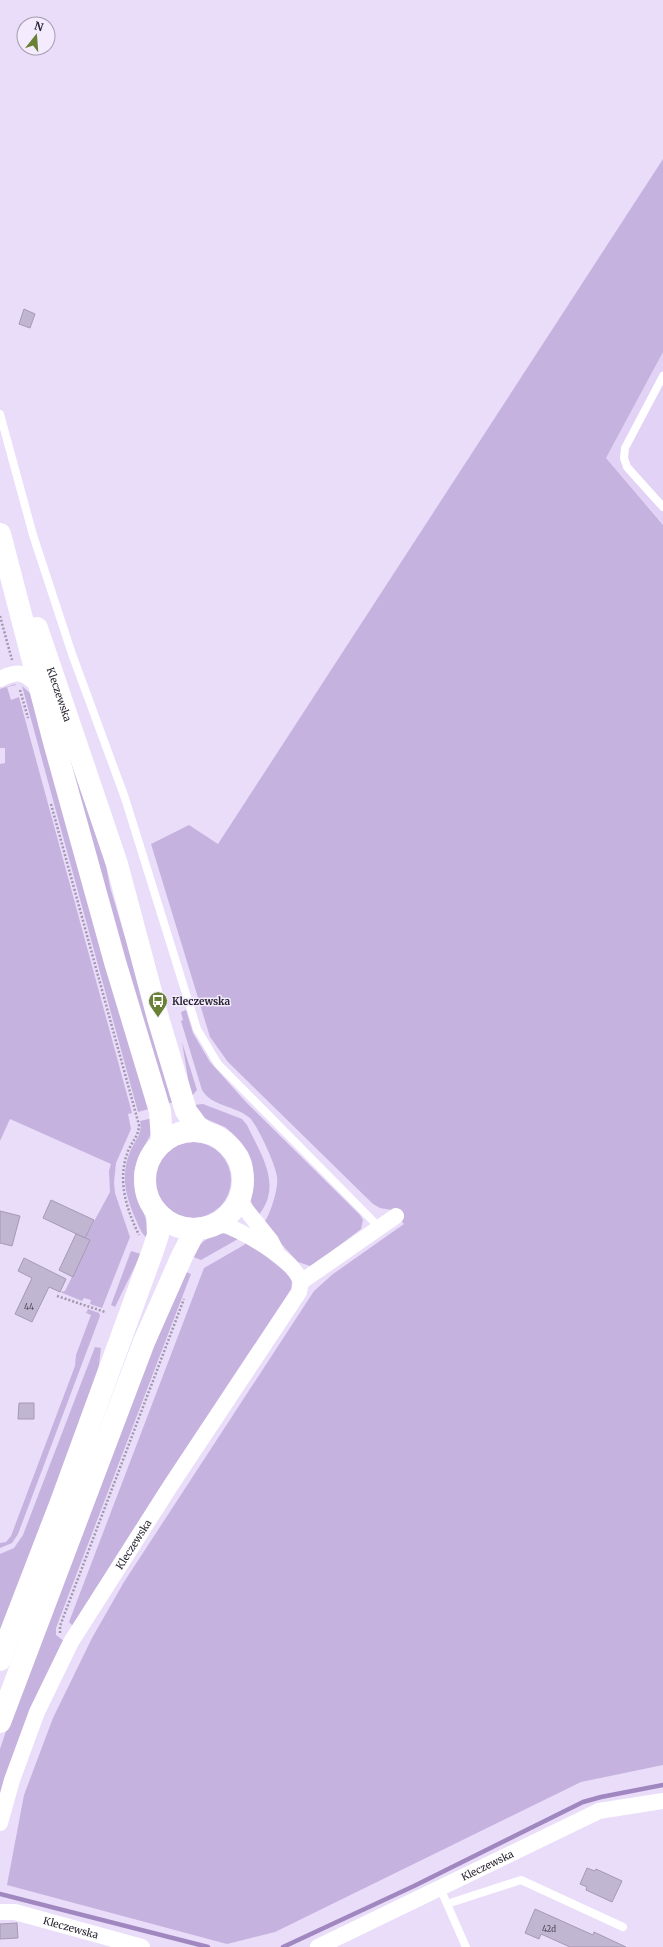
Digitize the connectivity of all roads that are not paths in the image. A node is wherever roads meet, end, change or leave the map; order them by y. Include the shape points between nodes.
1 (663, 376) edge
2 (0, 414) edge
3 (663, 507) edge
4 (2, 543) edge
5 (26, 642) junction
6 (15, 672) junction
7 (0, 678) edge
8 (38, 686) junction
9 (205, 1132) junction
10 (162, 1142) junction
11 (239, 1201) junction
12 (157, 1213) junction
13 (396, 1216) dead end
14 (219, 1222) junction
15 (379, 1227) junction
16 (196, 1230) junction
17 (279, 1256) junction
18 (301, 1282) junction
19 (0, 1660) edge
20 (0, 1722) edge
21 (663, 1801) edge
22 (0, 1823) edge
23 (440, 1888) junction
24 (447, 1904) junction
25 (0, 1912) edge
26 (623, 1927) dead end
27 (142, 1947) edge
28 (318, 1947) edge
29 (466, 1947) edge

1 - 3 lane via 624,448 624,458 627,467
2 - 15 lane via 33,535 72,654 125,798 197,1029 218,1064
4 - 5 main road, Kleczewska
4 - 9 main road, Kleczewska via 36,625 117,864 186,1111 194,1123
5 - 6 street, Kleczewska via 22,662
5 - 8 main road, Kleczewska
6 - 7 street
6 - 8 street, Kleczewska via 23,674
8 - 10 main road, Kleczewska via 115,962 160,1111
9 - 10 main road via 183,1132
9 - 11 main road via 222,1140 238,1158 243,1173
10 - 12 main road via 150,1158 145,1177 146,1190
11 - 14 main road
11 - 17 street via 271,1241
12 - 16 main road via 175,1226
12 - 19 main road via 158,1235 155,1246
13 - 15 street
14 - 16 main road
14 - 17 street via 246,1234
15 - 18 street
16 - 20 main road via 144,1342
17 - 18 street
18 - 22 street, Kleczewska via 299,1292 71,1642 37,1712 12,1780
21 - 23 street, Kleczewska via 599,1811
23 - 24 lane
23 - 28 street, Kleczewska
24 - 26 lane via 521,1880
24 - 29 lane
25 - 27 street, Kleczewska via 15,1912

